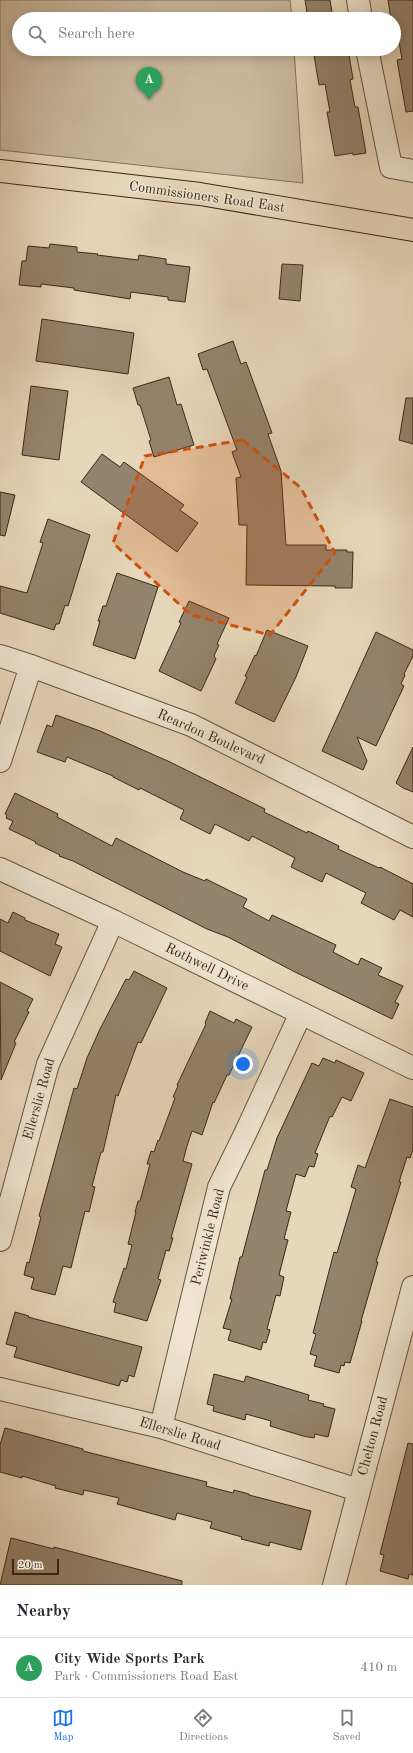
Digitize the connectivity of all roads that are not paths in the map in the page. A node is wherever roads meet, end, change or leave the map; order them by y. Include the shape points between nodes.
1 (358, 0) edge
2 (360, 12) edge
3 (368, 56) edge
4 (0, 171) edge
5 (413, 171) edge
6 (413, 230) edge
7 (0, 656) edge
8 (31, 666) junction
9 (0, 761) edge
10 (413, 837) edge
11 (0, 869) edge
12 (113, 921) junction
13 (301, 1013) junction
14 (413, 1068) edge
15 (0, 1240) edge
16 (413, 1287) edge
17 (0, 1389) edge
18 (161, 1427) junction
19 (358, 1490) junction
20 (334, 1585) edge

1 - 2 street
3 - 5 street via 391,167
4 - 6 main road, Commissioners Road East via 200,194
7 - 8 street, Reardon Boulevard
8 - 9 street
8 - 10 street, Reardon Boulevard via 191,725
11 - 12 street, Rothwell Drive
12 - 13 street, Rothwell Drive
12 - 15 street, Ellerslie Road via 48,1064
13 - 14 street, Rothwell Drive
13 - 18 street, Periwinkle Road via 219,1187
16 - 19 street, Chelton Road
17 - 18 street, Ellerslie Road
18 - 19 street, Ellerslie Road
19 - 20 street, Chelton Road

